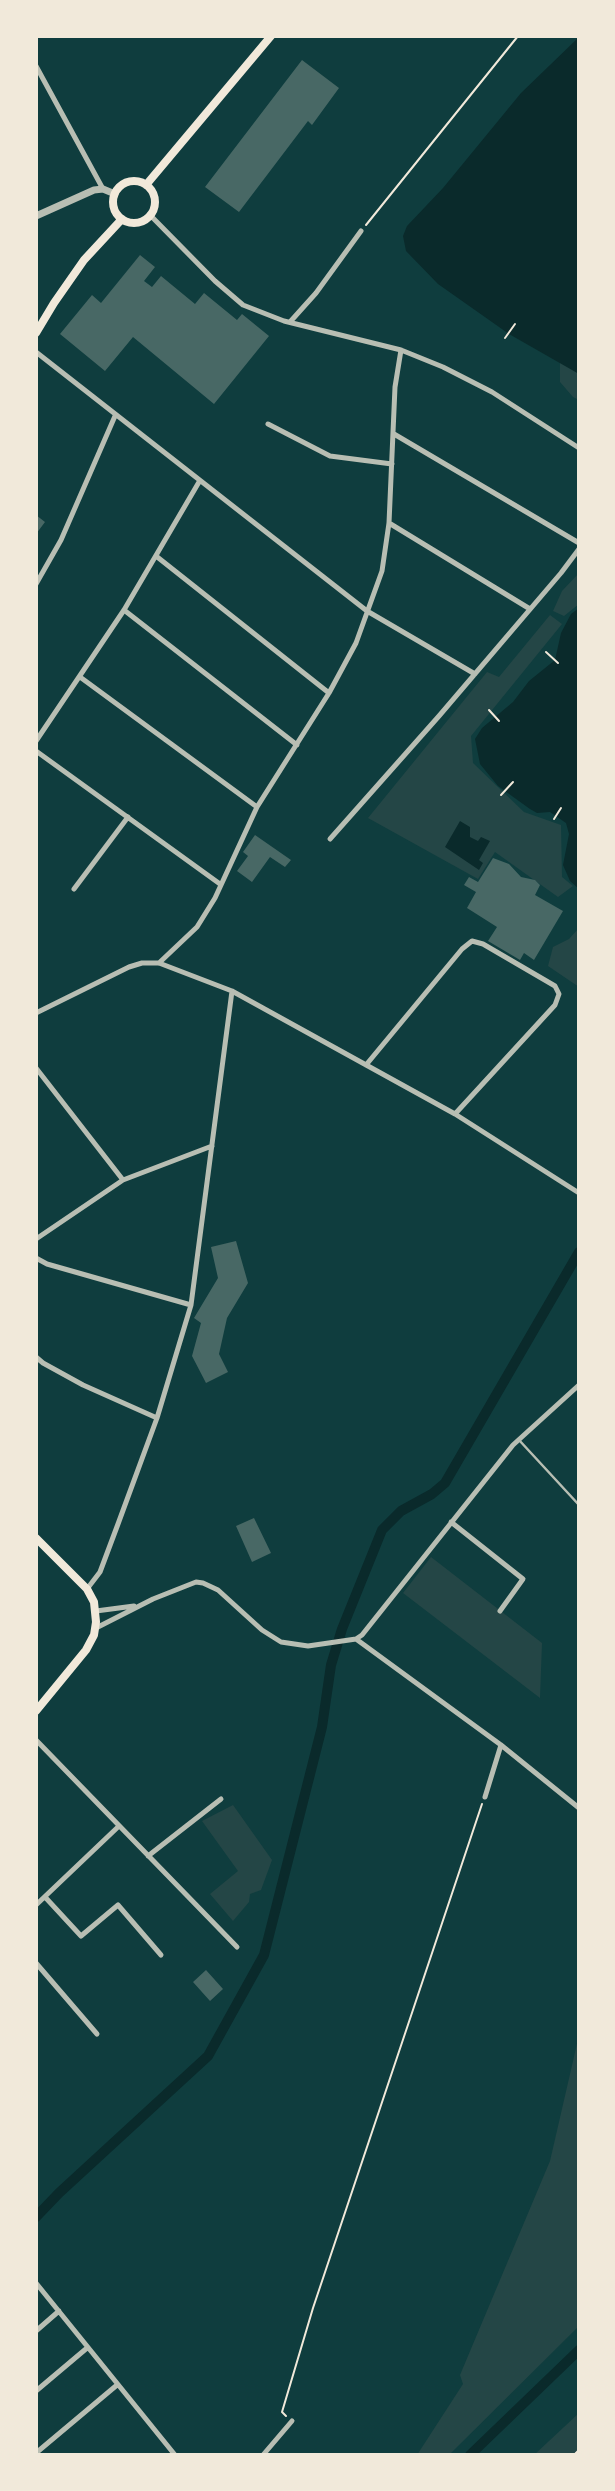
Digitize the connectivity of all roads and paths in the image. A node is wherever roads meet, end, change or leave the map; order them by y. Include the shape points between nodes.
1 (271, 36) edge
2 (518, 36) edge
3 (36, 66) edge
4 (146, 185) junction
5 (104, 189) junction
6 (115, 194) junction
7 (36, 216) edge
8 (150, 216) junction
9 (122, 219) junction
10 (361, 231) joint
11 (290, 322) junction
12 (515, 324) dead end
13 (36, 333) edge
14 (505, 338) dead end
15 (401, 350) junction
16 (36, 352) edge
17 (115, 416) junction
18 (268, 424) dead end
19 (394, 434) junction
20 (579, 448) edge
21 (392, 464) junction
22 (199, 482) junction
23 (389, 523) junction
24 (579, 543) edge
25 (579, 549) edge
26 (156, 556) junction
27 (36, 584) edge
28 (530, 609) junction
29 (124, 610) junction
30 (366, 610) junction
31 (546, 652) dead end
32 (558, 663) dead end
33 (475, 674) junction
34 (80, 677) junction
35 (330, 693) junction
36 (489, 710) dead end
37 (499, 721) dead end
38 (36, 741) edge
39 (297, 745) junction
40 (36, 750) edge
41 (512, 782) dead end
42 (501, 795) dead end
43 (257, 806) junction
44 (561, 808) dead end
45 (128, 817) junction
46 (554, 819) dead end
47 (330, 838) dead end
48 (220, 884) junction
49 (74, 889) dead end
50 (159, 963) junction
51 (232, 991) junction
52 (36, 1013) edge
53 (366, 1064) junction
54 (36, 1068) edge
55 (455, 1114) junction
56 (212, 1146) junction
57 (123, 1180) junction
58 (579, 1193) edge
59 (36, 1239) edge
60 (36, 1258) edge
61 (191, 1305) junction
62 (36, 1357) edge
63 (579, 1385) edge
64 (157, 1418) junction
65 (519, 1440) junction
66 (579, 1505) edge
67 (451, 1522) junction
68 (36, 1538) edge
69 (87, 1589) junction
70 (139, 1606) junction
71 (96, 1611) junction
72 (500, 1611) dead end
73 (96, 1628) junction
74 (353, 1639) junction
75 (36, 1711) edge
76 (36, 1740) edge
77 (501, 1745) junction
78 (484, 1797) joint
79 (221, 1799) dead end
80 (579, 1808) edge
81 (119, 1826) junction
82 (148, 1856) junction
83 (45, 1897) junction
84 (36, 1906) edge
85 (237, 1947) dead end
86 (160, 1956) dead end
87 (36, 1963) edge
88 (97, 2034) dead end
89 (36, 2283) edge
90 (59, 2311) junction
91 (36, 2331) edge
92 (87, 2348) junction
93 (117, 2385) junction
94 (36, 2391) edge
95 (291, 2422) joint
96 (579, 2450) edge
97 (36, 2453) edge
98 (175, 2455) edge
99 (263, 2455) edge
100 (574, 2455) edge

1 - 4 main road
2 - 10 path
3 - 5 street
4 - 6 main road via 128,182
4 - 8 main road via 155,200
5 - 6 street
5 - 7 street via 84,193
6 - 9 main road via 114,206
8 - 9 main road via 144,222 134,224
8 - 11 street via 243,305
9 - 13 main road via 84,260
10 - 11 street via 316,293
11 - 15 street
12 - 14 path
15 - 19 street via 395,387
15 - 20 street via 492,392
16 - 17 street
17 - 22 street
17 - 27 street via 62,540
18 - 21 street via 330,456
19 - 21 street
19 - 24 street
21 - 23 street
22 - 26 street
22 - 30 street
23 - 28 street
23 - 30 street via 382,571
25 - 28 street
26 - 29 street
26 - 35 street
28 - 33 street
29 - 34 street
29 - 39 street
30 - 33 street
30 - 35 street via 356,643
31 - 32 path
33 - 47 street
34 - 38 street
34 - 43 street
35 - 39 street
36 - 37 path
39 - 43 street
40 - 45 street
41 - 42 path
43 - 48 street
44 - 46 path
45 - 48 street
45 - 49 street
48 - 50 street via 197,927
50 - 51 street
50 - 52 street via 142,963 129,968
51 - 53 street
51 - 56 street
53 - 55 street
53 - 55 street via 472,941 483,944 555,986 559,994 555,1005
54 - 57 street
55 - 58 street
56 - 57 street
56 - 61 street
57 - 59 street
60 - 61 street via 47,1264
61 - 64 street
62 - 64 street via 84,1385
63 - 65 street
64 - 69 street via 100,1572
65 - 66 lane
65 - 67 street
67 - 72 street via 523,1579
67 - 74 street via 362,1635
68 - 69 main road
69 - 71 main road
70 - 71 street
70 - 73 street
70 - 74 street via 188,1584 203,1583 218,1590 262,1630 281,1642 308,1646
71 - 73 main road
73 - 75 main road via 86,1650
74 - 77 street
76 - 81 street
77 - 78 street
77 - 80 street
78 - 95 path via 313,2308 282,2412
79 - 82 street
81 - 82 street
81 - 83 street
82 - 85 street
83 - 84 street
83 - 86 street via 81,1936 118,1905
87 - 88 street
89 - 90 street
90 - 91 street
90 - 92 street
92 - 93 street
92 - 94 street
93 - 97 street
93 - 98 street
95 - 99 street
96 - 100 path

